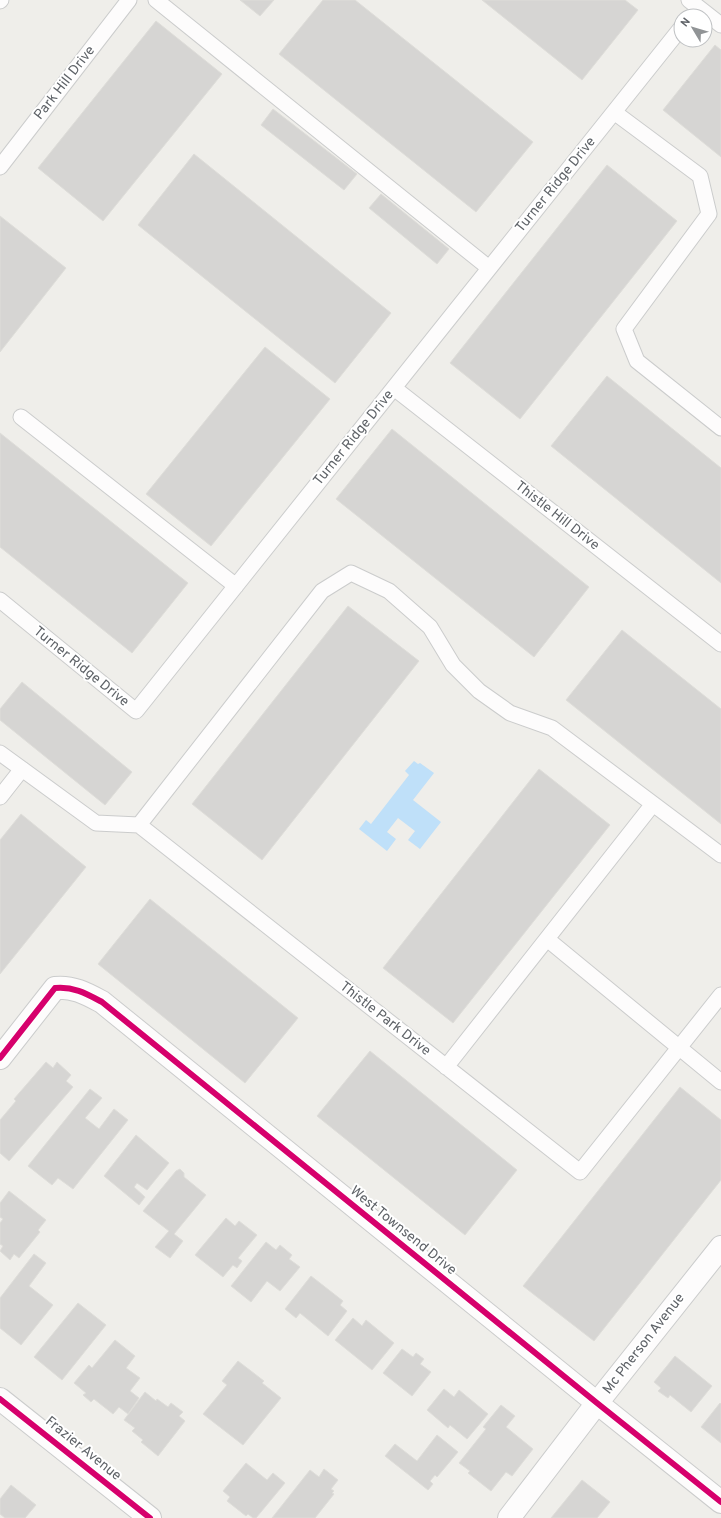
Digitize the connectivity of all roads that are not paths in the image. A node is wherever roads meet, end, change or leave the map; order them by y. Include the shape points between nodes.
1 (130, 0) edge
2 (156, 0) edge
3 (673, 38) edge
4 (614, 112) junction
5 (0, 167) edge
6 (489, 268) junction
7 (394, 388) junction
8 (21, 417) dead end
9 (721, 428) edge
10 (236, 586) junction
11 (0, 600) edge
12 (721, 644) edge
13 (0, 753) edge
14 (22, 769) junction
15 (0, 797) edge
16 (653, 804) junction
17 (139, 825) junction
18 (721, 855) edge
19 (547, 939) junction
20 (721, 995) edge
21 (679, 1047) junction
22 (0, 1058) edge
23 (446, 1067) junction
24 (721, 1082) edge
25 (718, 1258) edge
26 (0, 1399) edge
27 (597, 1403) junction
28 (721, 1502) edge
29 (150, 1518) edge
30 (509, 1518) edge

1 - 5 lane, Park Hill Drive
2 - 6 lane
3 - 4 lane, Turner Ridge Drive
4 - 6 lane, Turner Ridge Drive
4 - 9 lane via 700,176 709,214 624,329 637,361
6 - 7 lane, Turner Ridge Drive
7 - 10 lane, Turner Ridge Drive
7 - 12 lane, Thistle Hill Drive
8 - 10 lane
10 - 11 lane, Turner Ridge Drive via 136,711
13 - 14 lane
14 - 15 lane
14 - 17 lane via 96,823
16 - 17 lane via 552,728 510,713 479,691 453,665 430,628 388,591 351,573 322,591
16 - 18 lane
16 - 19 lane
17 - 23 lane, Thistle Park Drive
19 - 21 lane
19 - 23 lane
20 - 21 lane, Thistle Park Drive
21 - 23 lane, Thistle Park Drive via 580,1172
21 - 24 lane
22 - 27 street, West Townsend Drive via 56,988 66,987 83,992 102,1002
25 - 27 street, Mc Pherson Avenue
26 - 29 street, Frazier Avenue
27 - 28 street, West Townsend Drive
27 - 30 street, Mc Pherson Avenue

